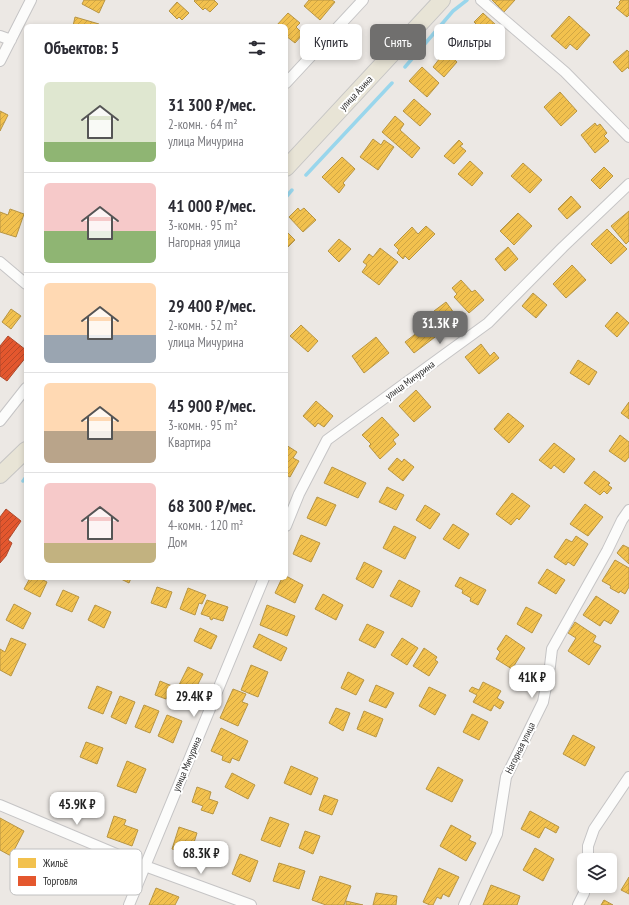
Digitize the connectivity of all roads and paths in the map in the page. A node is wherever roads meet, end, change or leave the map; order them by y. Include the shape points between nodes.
1 (31, 0) edge
2 (363, 0) edge
3 (442, 0) edge
4 (481, 0) edge
5 (0, 36) edge
6 (11, 40) junction
7 (0, 61) edge
8 (288, 81) edge
9 (629, 137) edge
10 (288, 166) edge
11 (629, 184) edge
12 (0, 262) edge
13 (24, 282) edge
14 (24, 391) edge
15 (0, 421) edge
16 (24, 452) edge
17 (0, 475) edge
18 (629, 510) edge
19 (288, 521) edge
20 (263, 580) edge
21 (629, 777) edge
22 (0, 806) edge
23 (104, 849) edge
24 (588, 853) edge
25 (142, 865) edge
26 (145, 866) junction
27 (142, 873) edge
28 (584, 893) edge
29 (133, 895) edge
30 (129, 905) edge
31 (251, 905) edge
32 (464, 905) edge
33 (578, 905) edge

1 - 6 street
2 - 8 street
3 - 10 main road, улица Азина
4 - 9 street via 565,72
5 - 6 street
6 - 7 street
11 - 19 street, улица Мичурина via 488,323 327,440
12 - 13 street
14 - 15 street
16 - 17 main road
18 - 32 street, Нагорная улица via 552,649 543,702 506,777 497,834
20 - 26 street, улица Мичурина
21 - 24 street via 594,829
22 - 23 street
25 - 26 street
26 - 27 street, улица Мичурина
26 - 31 street
28 - 33 street
29 - 30 street, улица Мичурина

